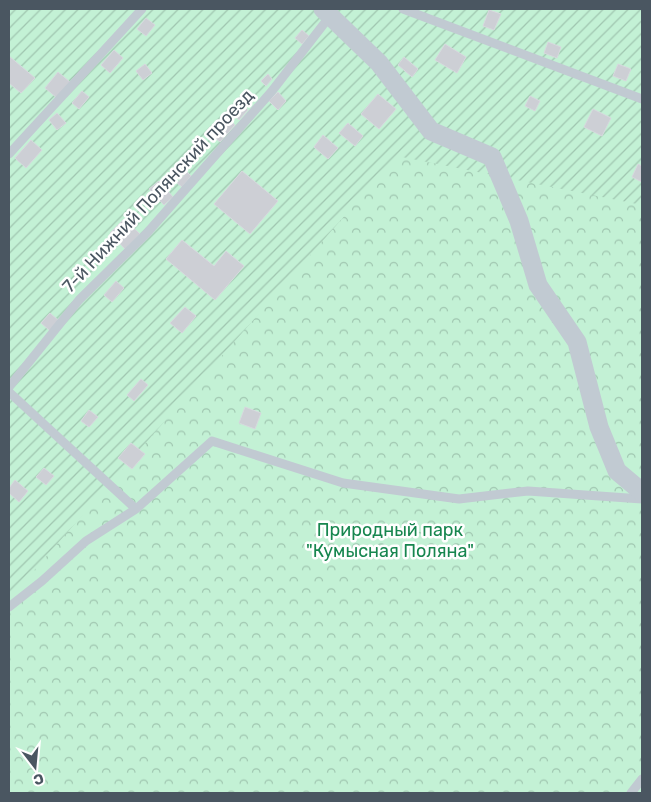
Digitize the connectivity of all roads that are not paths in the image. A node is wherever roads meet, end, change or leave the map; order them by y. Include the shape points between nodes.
1 (142, 9) edge
2 (403, 9) edge
3 (326, 13) edge
4 (642, 99) edge
5 (9, 154) edge
6 (9, 388) edge
7 (9, 392) edge
8 (642, 492) edge
9 (642, 499) edge
10 (136, 509) junction
11 (9, 607) edge
12 (642, 779) edge
13 (631, 793) edge

1 - 5 lane
2 - 4 lane
3 - 6 lane, 7-й Нижний Полянский проезд via 265,98 147,232 79,300
3 - 8 street via 379,64 431,131 492,157 519,221 538,285 577,342 599,427 617,471
7 - 10 lane
9 - 10 lane via 528,491 460,499 342,483 212,440
10 - 11 lane via 86,541
12 - 13 lane

